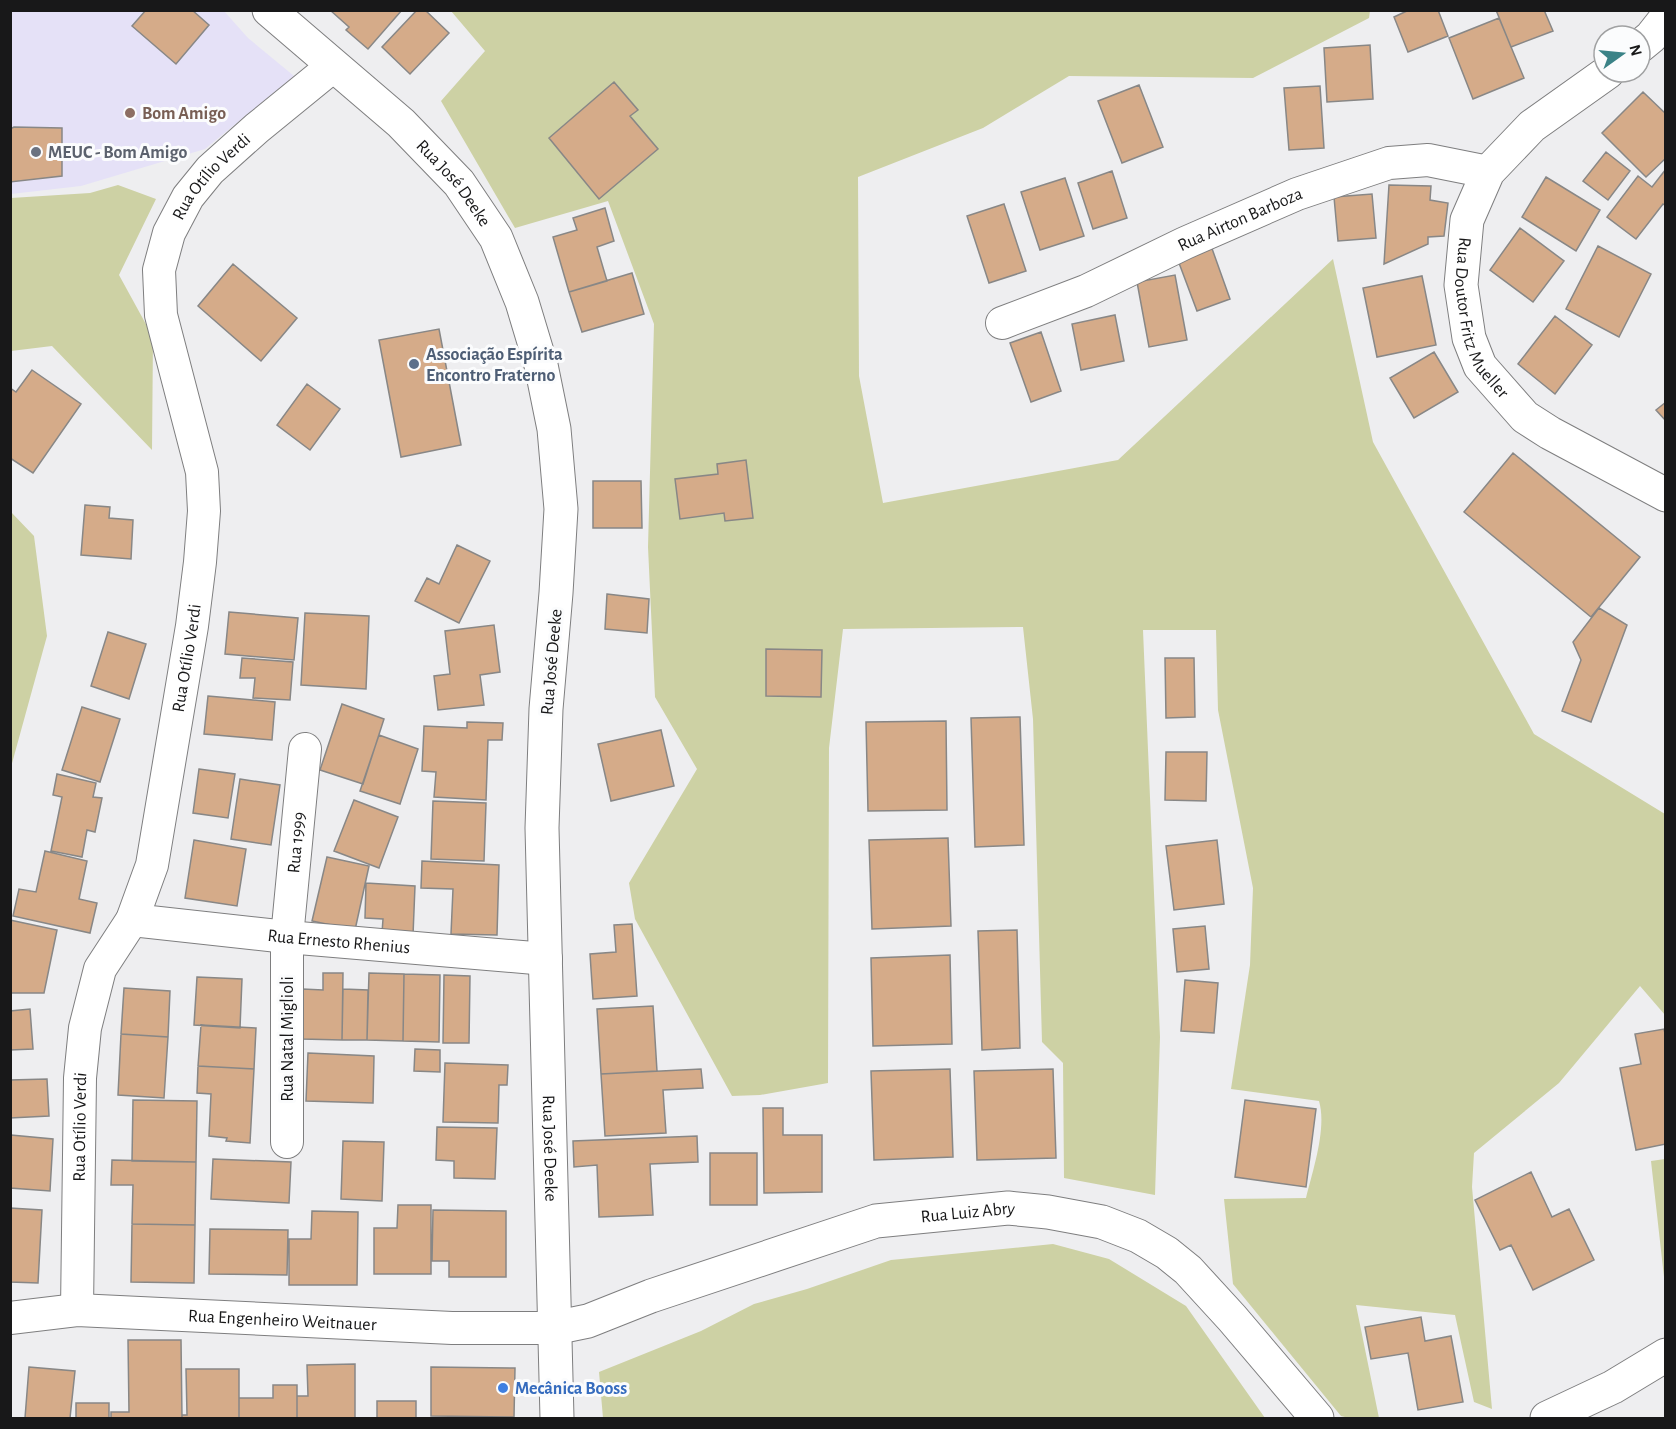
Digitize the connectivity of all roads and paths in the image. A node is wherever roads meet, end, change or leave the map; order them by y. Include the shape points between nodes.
1 (269, 10) edge
2 (1665, 18) edge
3 (1652, 36) edge
4 (333, 66) junction
5 (1592, 83) edge
6 (1488, 172) junction
7 (1002, 323) dead end
8 (1665, 495) edge
9 (305, 749) dead end
10 (132, 920) junction
11 (287, 937) junction
12 (546, 958) junction
13 (287, 1142) dead end
14 (77, 1310) junction
15 (10, 1318) edge
16 (554, 1328) junction
17 (1665, 1355) edge
18 (1561, 1416) edge
19 (557, 1419) edge
20 (1317, 1419) edge

1 - 4 street, Rua José Deeke
2 - 3 street
4 - 10 street, Rua Otílio Verdi via 210,170 188,197 169,233 159,270 161,315 200,462 204,511 192,626 152,864
4 - 12 street, Rua José Deeke via 401,123 459,183 496,238 522,302 541,365 554,429 561,509 544,757
5 - 6 street, Rua Doutor Fritz Mueller via 1532,126
6 - 7 street, Rua Airton Barboza via 1428,160 1389,163 1297,194 1086,291
6 - 8 street, Rua Doutor Fritz Mueller via 1467,220 1461,285 1469,338 1480,366 1525,417
9 - 11 street, Rua 1999
10 - 11 street, Rua Ernesto Rhenius
10 - 14 street, Rua Otílio Verdi via 100,969 85,1028 80,1078
11 - 12 street, Rua Ernesto Rhenius
11 - 13 street, Rua Natal Miglioli
12 - 16 street, Rua José Deeke
14 - 15 street, Rua Engenheiro Weitnauer
14 - 16 street, Rua Engenheiro Weitnauer via 452,1328
16 - 19 street, Rua José Deeke
16 - 20 street, Rua Luiz Abry via 588,1321 876,1221 1008,1209 1048,1212 1101,1222 1138,1236 1167,1253 1232,1317
17 - 18 street

